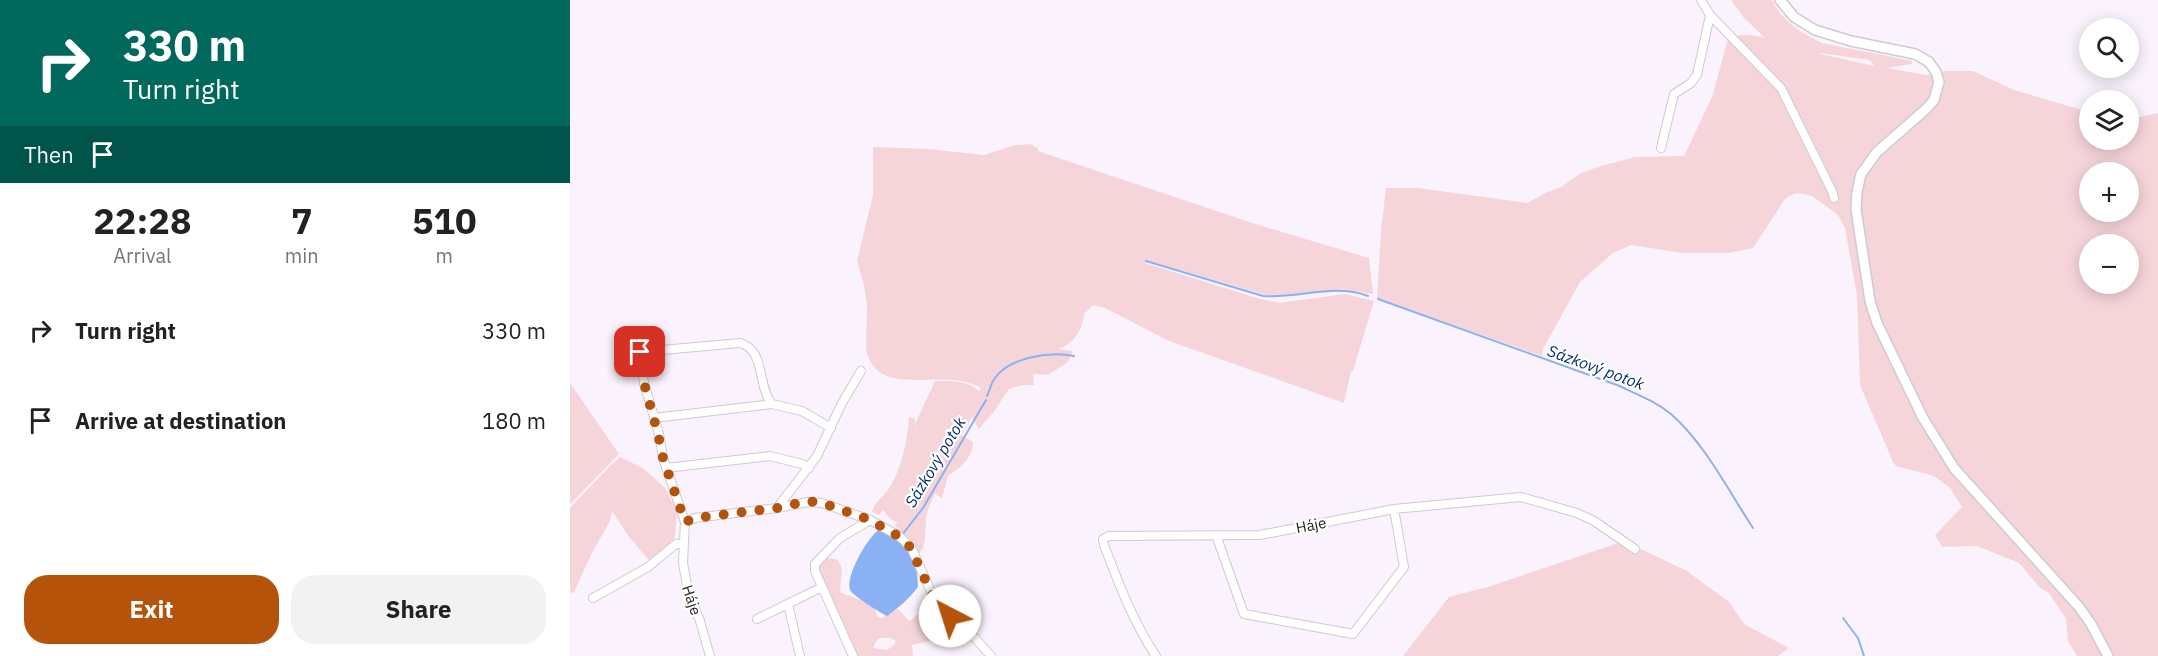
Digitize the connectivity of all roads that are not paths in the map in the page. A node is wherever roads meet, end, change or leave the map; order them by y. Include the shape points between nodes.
1 (1701, 0) edge
2 (1780, 0) edge
3 (1710, 15) junction
4 (1661, 148) dead end
5 (1834, 198) dead end
6 (638, 343) dead end
7 (640, 352) junction
8 (861, 371) dead end
9 (772, 404) junction
10 (654, 418) junction
11 (831, 428) junction
12 (666, 468) junction
13 (809, 468) junction
14 (777, 508) junction
15 (1394, 509) junction
16 (870, 520) junction
17 (685, 522) junction
18 (1216, 535) junction
19 (683, 543) junction
20 (1635, 549) dead end
21 (822, 587) junction
22 (593, 598) dead end
23 (788, 604) junction
24 (757, 619) dead end
25 (710, 656) edge
26 (800, 656) edge
27 (853, 656) edge
28 (991, 656) edge
29 (1156, 656) edge
30 (2108, 656) edge

1 - 3 street
2 - 30 street via 1794,17 1815,30 1915,54 1929,62 1936,72 1939,82 1934,99 1877,152 1861,174 1856,209 1870,301 1877,323 1941,449 1968,485 2079,607
3 - 4 street via 1696,75 1674,94
3 - 5 street via 1781,88
6 - 7 street
7 - 9 street via 740,343 755,354
7 - 10 street
8 - 11 street
9 - 10 street
9 - 11 street via 802,411
10 - 12 street
11 - 13 street
12 - 13 street via 770,456
12 - 17 street
13 - 14 street
14 - 16 street via 808,501
14 - 17 street
15 - 18 street, Háje via 1260,535
15 - 18 street via 1404,567 1353,634 1244,614
15 - 20 street, Háje via 1521,497 1577,513
16 - 21 street via 840,538 815,564
16 - 28 street via 910,547 937,605
17 - 19 street, Háje
18 - 29 street, Háje via 1103,539 1129,610
19 - 22 street
19 - 25 street, Háje via 688,592
21 - 23 street
21 - 27 street
23 - 24 street
23 - 26 street

